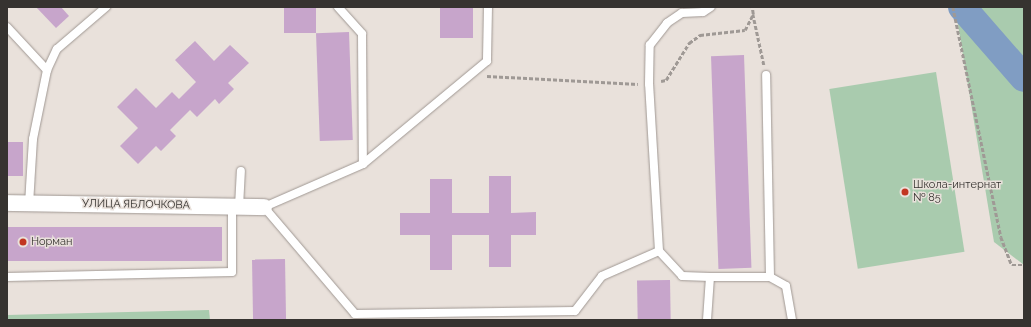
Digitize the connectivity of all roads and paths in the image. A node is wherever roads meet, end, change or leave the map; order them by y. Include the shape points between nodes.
1 (106, 7) edge
2 (338, 7) edge
3 (488, 7) edge
4 (711, 7) edge
5 (752, 7) edge
6 (953, 7) edge
7 (700, 10) edge
8 (753, 14) junction
9 (7, 27) edge
10 (46, 70) junction
11 (766, 75) joint
12 (471, 76) junction
13 (633, 83) dead end
14 (649, 84) junction
15 (363, 164) junction
16 (241, 171) dead end
17 (7, 203) edge
18 (29, 204) junction
19 (236, 207) junction
20 (264, 207) junction
21 (659, 251) junction
22 (1024, 265) edge
23 (7, 277) edge
24 (710, 277) junction
25 (770, 277) junction
26 (575, 311) junction
27 (389, 317) edge
28 (575, 320) edge
29 (708, 320) edge
30 (792, 320) edge

1 - 10 lane via 57,49
2 - 15 lane via 362,34
3 - 12 lane via 487,62
4 - 7 lane
5 - 8 path
6 - 22 path via 1001,237 1012,265
7 - 14 lane via 682,13 663,28 650,45
8 - 11 path
8 - 14 path via 745,30 700,35 689,43 666,80
9 - 10 lane
10 - 18 lane via 33,139
11 - 25 lane
12 - 13 path
12 - 15 lane
14 - 21 lane
15 - 20 lane
16 - 19 lane
17 - 18 street, УЛИЦА ЯБЛОЧКОВА
18 - 19 street, УЛИЦА ЯБЛОЧКОВА
19 - 20 street, УЛИЦА ЯБЛОЧКОВА
19 - 23 lane via 232,272
20 - 27 lane via 356,314
21 - 24 lane via 682,276
21 - 26 lane via 602,276
24 - 25 lane
24 - 29 lane
25 - 30 lane via 786,286
26 - 27 lane
26 - 28 lane

